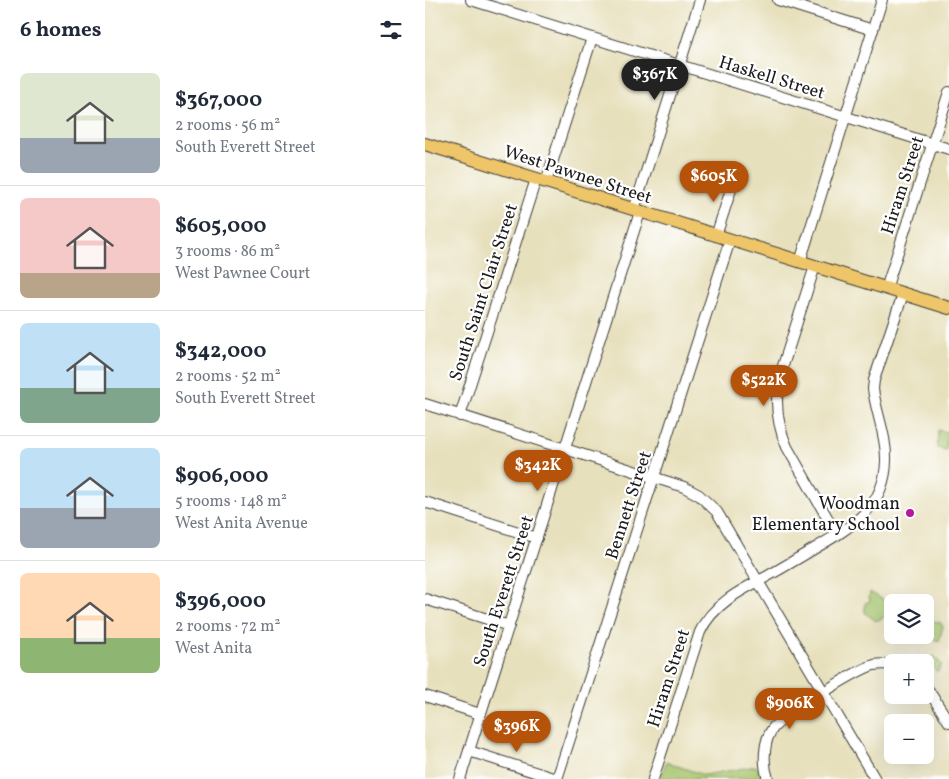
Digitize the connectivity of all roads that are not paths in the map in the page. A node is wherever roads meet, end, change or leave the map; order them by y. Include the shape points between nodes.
1 (471, 0) edge
2 (700, 0) edge
3 (882, 0) edge
4 (783, 1) edge
5 (873, 30) junction
6 (592, 38) junction
7 (679, 65) junction
8 (949, 92) edge
9 (845, 117) junction
10 (425, 144) edge
11 (932, 144) junction
12 (949, 149) edge
13 (735, 177) dead end
14 (541, 181) junction
15 (637, 211) junction
16 (716, 236) junction
17 (730, 240) junction
18 (800, 262) junction
19 (815, 266) junction
20 (886, 289) junction
21 (903, 294) junction
22 (949, 308) edge
23 (425, 404) edge
24 (460, 416) junction
25 (565, 449) junction
26 (653, 477) junction
27 (425, 502) edge
28 (837, 535) junction
29 (537, 538) junction
30 (758, 581) junction
31 (425, 599) edge
32 (509, 626) junction
33 (884, 664) edge
34 (825, 693) junction
35 (425, 696) edge
36 (934, 699) edge
37 (480, 714) junction
38 (949, 722) edge
39 (469, 751) junction
40 (460, 779) edge
41 (557, 779) edge
42 (653, 779) edge
43 (768, 779) edge
44 (875, 779) edge

1 - 6 street, Haskell Street
2 - 7 street, South Everett Street
3 - 5 street
4 - 5 street
5 - 9 street
6 - 7 street, Haskell Street
6 - 14 street, South Saint Clair Street
7 - 9 street, Haskell Street
7 - 15 street, South Everett Street
8 - 11 street, Hiram Street
9 - 11 street, Haskell Street
9 - 18 street
10 - 14 main road, West Pawnee Street
11 - 12 street, Haskell Street
11 - 20 street, Hiram Street
13 - 16 street
14 - 15 main road, West Pawnee Street
14 - 24 street, South Saint Clair Street
15 - 16 main road, West Pawnee Street
15 - 25 street, South Everett Street
16 - 17 main road, West Pawnee Street
17 - 18 main road, West Pawnee Street
17 - 26 street, Bennett Street
18 - 19 main road, West Pawnee Street
19 - 20 main road, West Pawnee Street
19 - 28 street via 781,372 777,410 780,432 787,447
20 - 21 main road, West Pawnee Street
21 - 22 main road, West Pawnee Street
21 - 28 street, Hiram Street via 874,380 886,460 883,484 864,515
23 - 24 street
24 - 25 street
25 - 26 street
25 - 29 street, South Everett Street
26 - 30 street via 684,487 713,507
26 - 41 street, Bennett Street
27 - 29 street
28 - 30 street, Hiram Street
29 - 32 street, South Everett Street
30 - 34 street
30 - 42 street, Hiram Street via 724,602 702,626
31 - 32 street
32 - 37 street, South Everett Street
33 - 34 street via 865,668
34 - 43 street via 772,729 764,759
34 - 44 street
35 - 37 street
36 - 38 street
37 - 39 street, South Everett Street
39 - 40 street, South Everett Street
39 - 41 street

